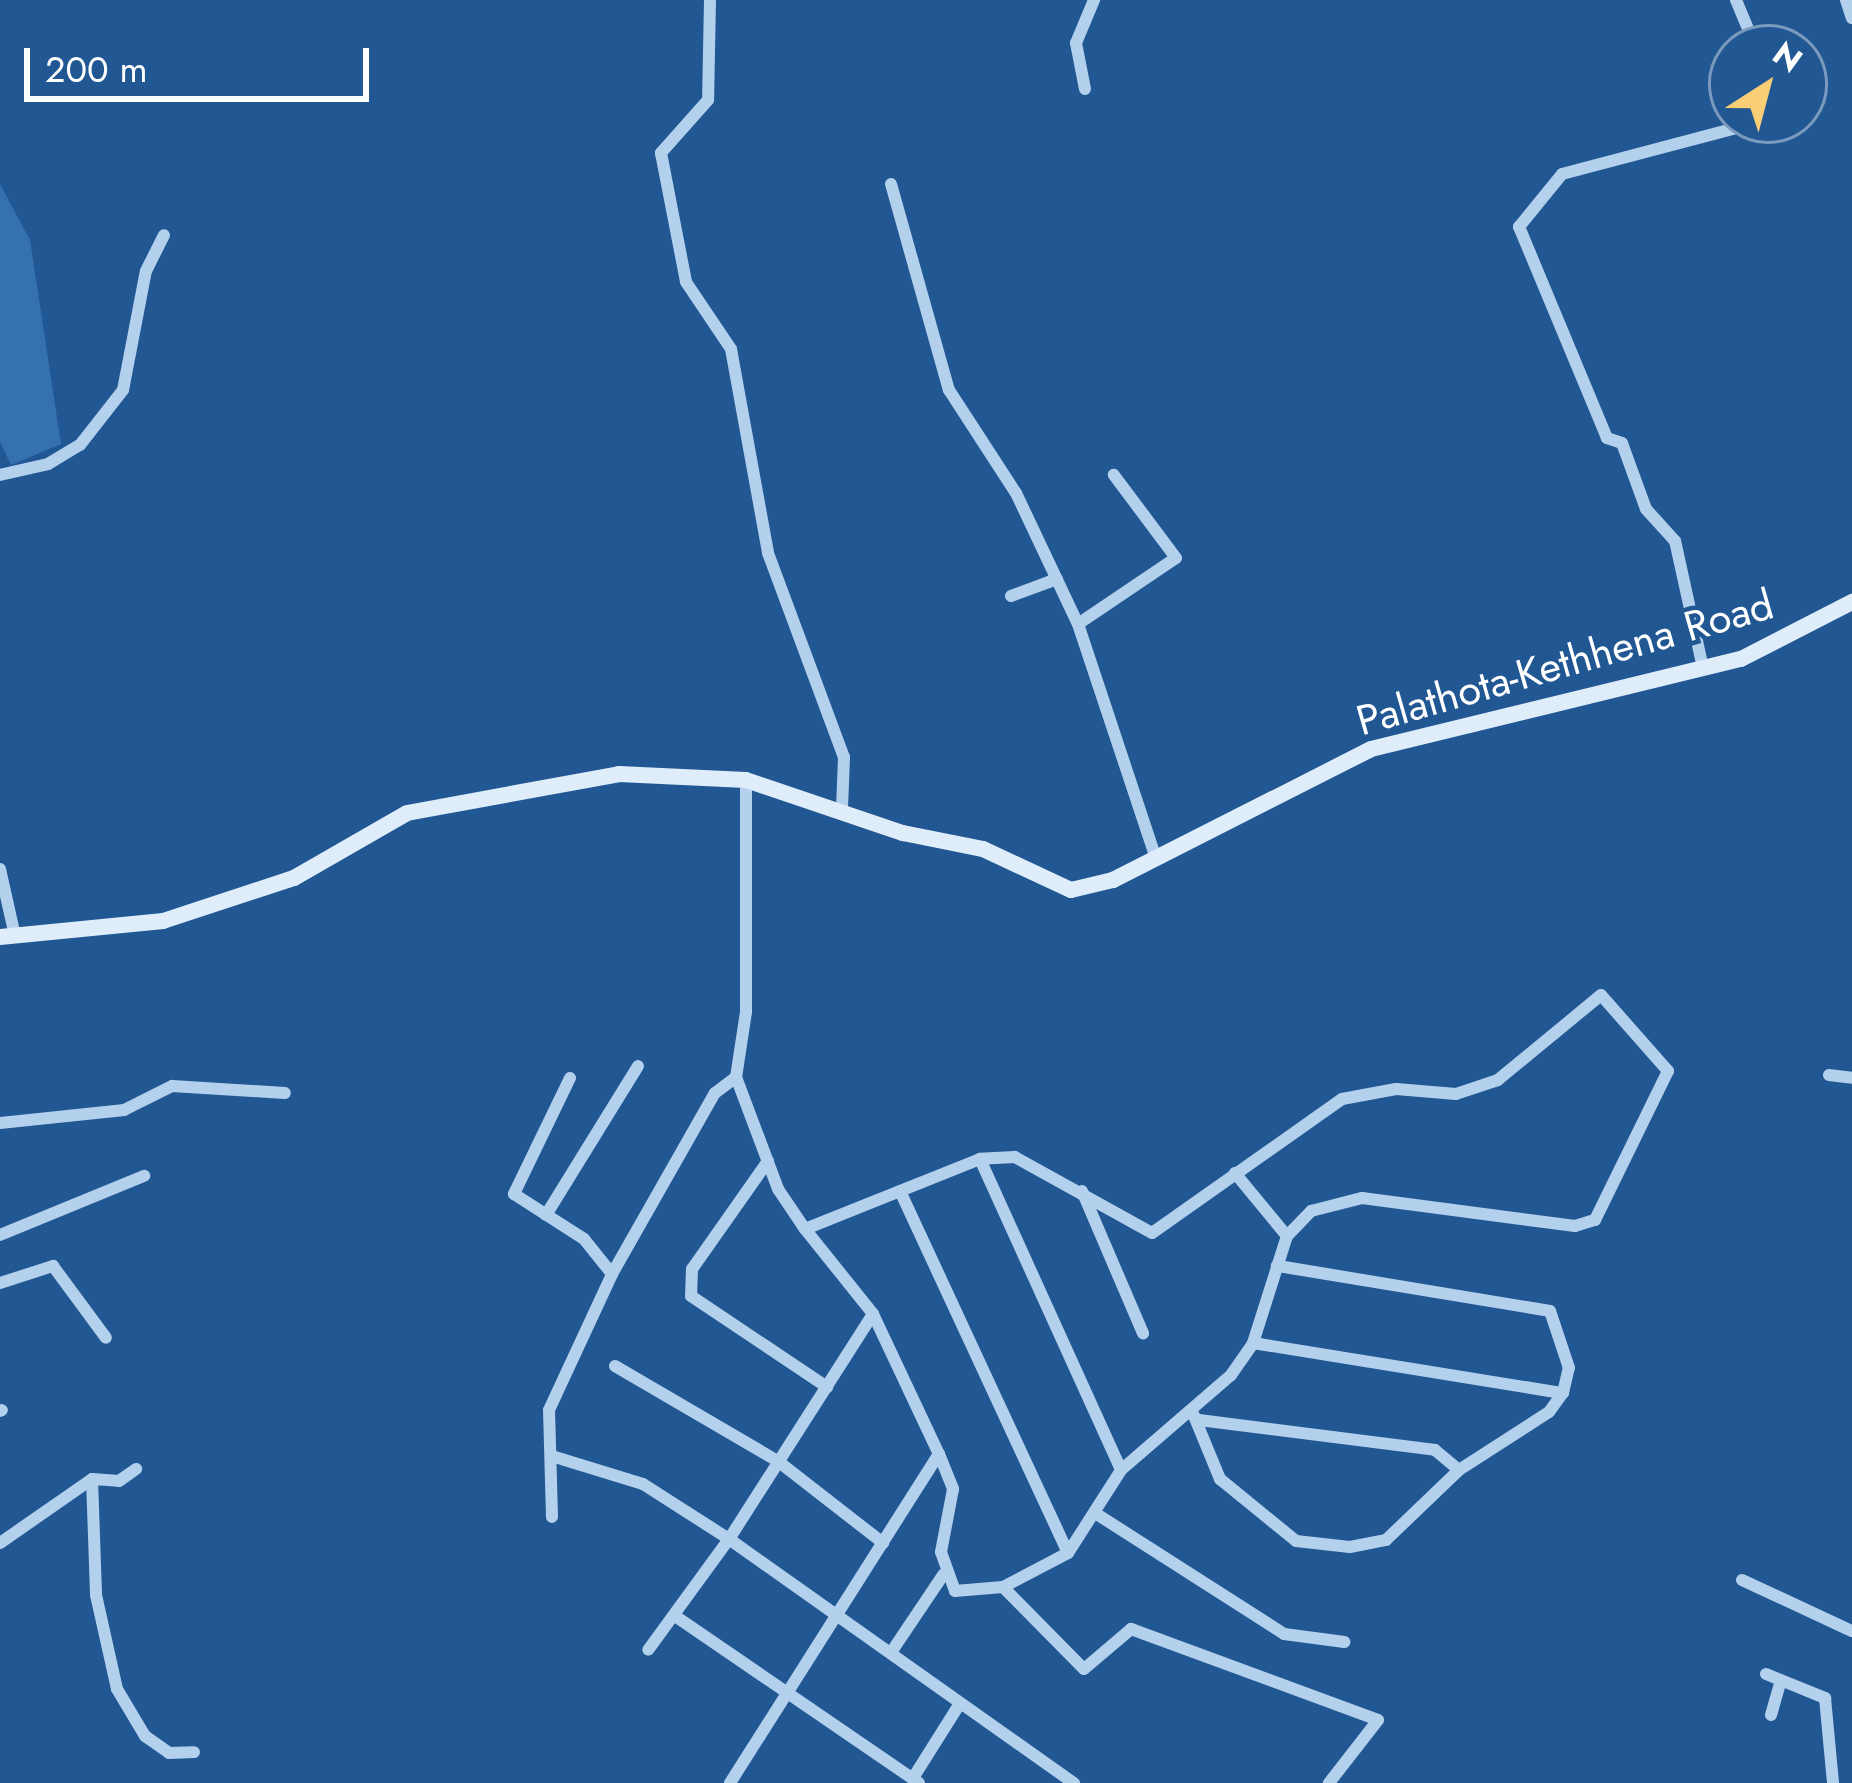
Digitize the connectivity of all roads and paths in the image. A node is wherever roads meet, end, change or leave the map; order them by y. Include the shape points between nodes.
1 (710, 0) edge
2 (1094, 0) edge
3 (1846, 0) edge
4 (1852, 18) edge
5 (1085, 89) dead end
6 (1708, 136) edge
7 (892, 184) dead end
8 (164, 235) dead end
9 (0, 475) edge
10 (1114, 475) dead end
11 (1057, 579) junction
12 (1011, 596) dead end
13 (1852, 602) edge
14 (1078, 624) junction
15 (1703, 668) junction
16 (746, 780) junction
17 (842, 810) junction
18 (1155, 856) junction
19 (0, 869) edge
20 (8, 936) edge
21 (638, 1066) dead end
22 (1829, 1075) dead end
23 (736, 1077) junction
24 (569, 1078) dead end
25 (1852, 1078) edge
26 (285, 1093) dead end
27 (0, 1123) edge
28 (980, 1160) junction
29 (768, 1161) junction
30 (1235, 1173) junction
31 (144, 1176) dead end
32 (1081, 1188) junction
33 (900, 1191) junction
34 (546, 1215) junction
35 (805, 1229) junction
36 (0, 1235) edge
37 (1287, 1236) junction
38 (1277, 1266) junction
39 (612, 1274) junction
40 (0, 1283) edge
41 (873, 1314) junction
42 (1143, 1334) dead end
43 (106, 1339) dead end
44 (1253, 1343) junction
45 (615, 1366) dead end
46 (827, 1387) junction
47 (1563, 1393) junction
48 (1196, 1416) junction
49 (939, 1454) junction
50 (555, 1457) junction
51 (779, 1462) junction
52 (136, 1469) dead end
53 (1121, 1470) junction
54 (1459, 1470) junction
55 (92, 1479) junction
56 (1095, 1513) junction
57 (552, 1517) dead end
58 (729, 1539) junction
59 (883, 1543) junction
60 (0, 1544) edge
61 (1068, 1553) junction
62 (943, 1575) junction
63 (1742, 1580) dead end
64 (1003, 1587) junction
65 (838, 1611) junction
66 (678, 1618) junction
67 (1852, 1630) edge
68 (1343, 1642) dead end
69 (648, 1650) dead end
70 (892, 1651) junction
71 (1766, 1674) dead end
72 (1780, 1680) junction
73 (786, 1690) junction
74 (957, 1708) junction
75 (1771, 1715) dead end
76 (194, 1752) dead end
77 (916, 1780) edge
78 (736, 1781) edge
79 (1074, 1783) edge
80 (1329, 1783) edge
81 (1833, 1783) edge

1 - 17 street via 708,100 661,154 686,282 731,349 768,553 844,758
2 - 5 street via 1076,43
3 - 4 street
6 - 15 street via 1562,174 1519,227 1607,438 1622,443 1646,508 1675,541
7 - 11 street via 949,390
8 - 9 street via 146,271 123,390 80,445 48,464
10 - 14 street via 1176,558
11 - 12 street
11 - 14 street
13 - 15 street, Palathota-Kethhena Road via 1781,644
14 - 18 street
15 - 18 street, Palathota-Kethhena Road via 1371,749
16 - 17 street, Palathota-Kethhena Road
16 - 20 street, Palathota-Kethhena Road via 544,781 407,812 294,878 163,921
16 - 23 street via 746,1012
17 - 18 street, Palathota-Kethhena Road via 983,849 1071,890
19 - 20 street
21 - 34 street
22 - 25 street
23 - 29 street
23 - 39 street via 715,1093
24 - 34 street via 514,1194
26 - 27 street via 172,1086 124,1110
28 - 32 street via 1015,1157
28 - 33 street
28 - 53 street
29 - 35 street
29 - 46 street via 692,1269 691,1296
30 - 32 street via 1152,1233
30 - 37 street
30 - 37 street via 1342,1099 1396,1089 1456,1094 1498,1080 1601,995 1667,1071 1595,1220 1575,1226 1362,1198 1310,1211
31 - 36 street
32 - 42 street
33 - 35 street
33 - 61 street
34 - 39 street
35 - 41 street
37 - 38 street
38 - 44 street
38 - 47 street via 1550,1311 1569,1369
39 - 50 street via 549,1410
40 - 43 street via 53,1266
41 - 46 street
41 - 49 street
44 - 47 street
44 - 48 street
45 - 51 street
46 - 51 street
47 - 54 street via 1549,1412
48 - 53 street
48 - 54 street via 1435,1450
48 - 54 street via 1220,1479 1296,1541 1386,1540
49 - 59 street
49 - 62 street via 953,1489
50 - 57 street
50 - 58 street via 643,1484
51 - 58 street
51 - 59 street
52 - 55 street via 119,1481
53 - 56 street
55 - 60 street
55 - 76 street via 96,1595 117,1689 145,1736 169,1753
56 - 61 street
56 - 68 street via 1284,1634
58 - 65 street
58 - 66 street
59 - 65 street
61 - 64 street
62 - 64 street via 955,1591
62 - 70 street
63 - 67 street
64 - 80 street via 1084,1669 1131,1629 1378,1720
65 - 70 street
65 - 73 street
66 - 69 street
66 - 73 street
70 - 74 street
71 - 72 street
72 - 75 street
72 - 81 street via 1825,1698
73 - 77 street
73 - 78 street
74 - 77 street
74 - 79 street

